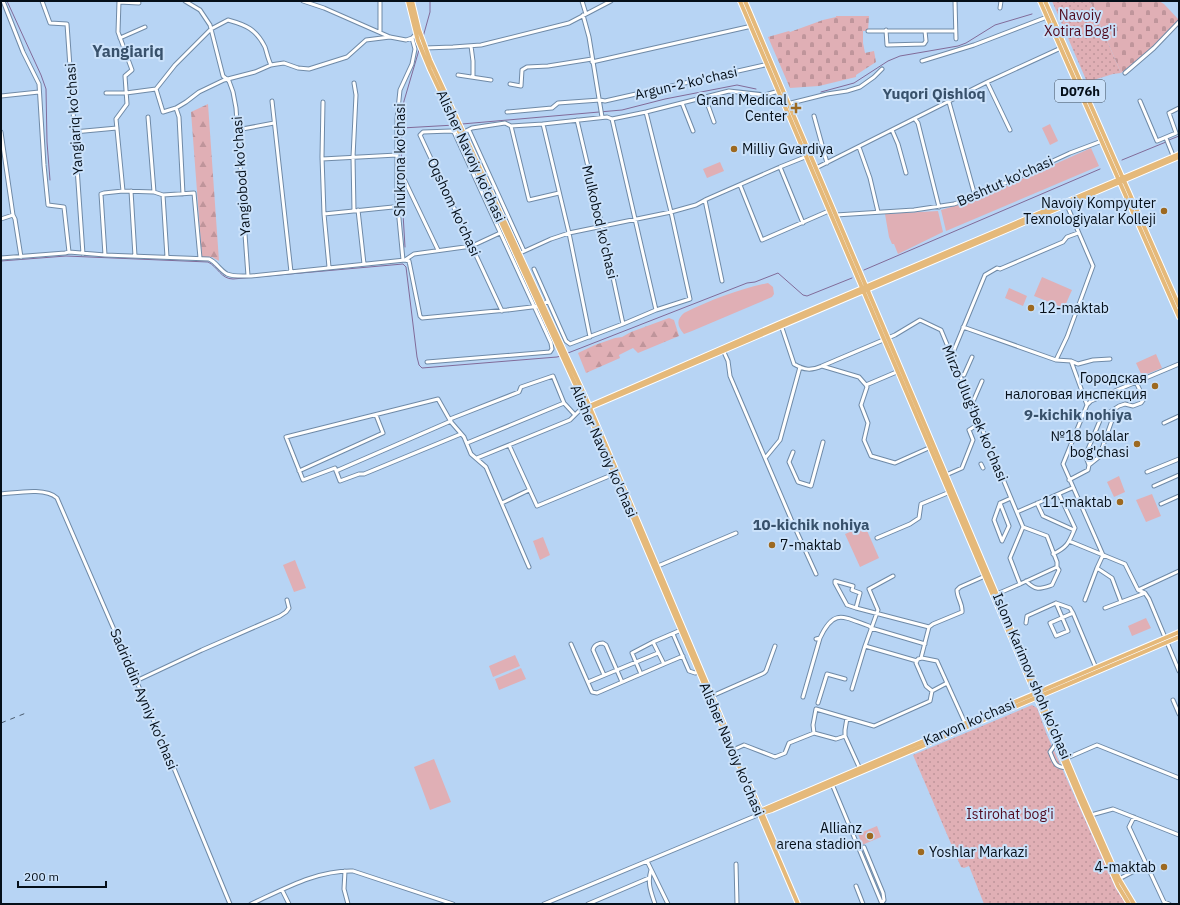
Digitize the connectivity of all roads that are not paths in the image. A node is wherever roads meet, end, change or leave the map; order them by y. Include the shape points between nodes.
1 (3, 1) edge
2 (42, 1) edge
3 (119, 1) edge
4 (185, 1) edge
5 (303, 1) edge
6 (380, 1) edge
7 (408, 1) edge
8 (412, 1) edge
9 (582, 1) edge
10 (610, 1) edge
11 (740, 1) edge
12 (745, 1) edge
13 (955, 1) edge
14 (1000, 1) edge
15 (1040, 1) edge
16 (1044, 1) edge
17 (139, 3) dead end
18 (1000, 8) dead end
19 (584, 15) junction
20 (1047, 17) junction
21 (1179, 22) edge
22 (753, 25) junction
23 (145, 27) dead end
24 (211, 29) junction
25 (868, 30) dead end
26 (886, 30) junction
27 (926, 30) junction
28 (956, 30) junction
29 (380, 32) junction
30 (418, 33) junction
31 (390, 37) junction
32 (120, 38) junction
33 (412, 38) junction
34 (956, 39) dead end
35 (422, 44) junction
36 (471, 46) junction
37 (1061, 48) junction
38 (592, 61) junction
39 (922, 61) dead end
40 (272, 64) junction
41 (770, 64) junction
42 (882, 69) dead end
43 (1124, 73) dead end
44 (458, 75) dead end
45 (473, 77) junction
46 (226, 80) junction
47 (491, 80) dead end
48 (987, 82) junction
49 (354, 83) dead end
50 (510, 84) dead end
51 (156, 90) junction
52 (781, 90) junction
53 (39, 92) junction
54 (106, 93) dead end
55 (126, 93) junction
56 (1, 96) edge
57 (705, 97) junction
58 (272, 101) dead end
59 (1140, 101) dead end
60 (324, 102) dead end
61 (600, 102) junction
62 (949, 102) junction
63 (682, 103) junction
64 (787, 104) junction
65 (176, 108) junction
66 (1179, 108) edge
67 (507, 112) dead end
68 (646, 112) junction
69 (814, 116) dead end
70 (148, 117) dead end
71 (602, 117) junction
72 (612, 119) junction
73 (915, 119) junction
74 (577, 120) junction
75 (274, 122) junction
76 (714, 122) dead end
77 (543, 124) junction
78 (511, 126) junction
79 (117, 128) junction
80 (237, 130) junction
81 (461, 130) junction
82 (470, 130) junction
83 (892, 130) junction
84 (1010, 130) dead end
85 (693, 131) dead end
86 (1, 132) edge
87 (74, 132) junction
88 (454, 132) junction
89 (1166, 138) junction
90 (1102, 140) junction
91 (859, 147) junction
92 (1179, 154) edge
93 (397, 155) junction
94 (808, 156) junction
95 (354, 157) junction
96 (1176, 158) edge
97 (322, 159) junction
98 (827, 163) junction
99 (780, 167) junction
100 (816, 168) junction
101 (906, 173) dead end
102 (404, 179) dead end
103 (1121, 180) junction
104 (740, 185) junction
105 (123, 191) junction
106 (131, 192) junction
107 (154, 192) junction
108 (559, 193) junction
109 (183, 194) junction
110 (163, 195) junction
111 (975, 196) junction
112 (704, 200) junction
113 (1066, 203) junction
114 (393, 207) dead end
115 (939, 207) junction
116 (358, 210) junction
117 (831, 210) junction
118 (354, 211) junction
119 (671, 212) junction
120 (878, 212) junction
121 (324, 214) junction
122 (13, 215) junction
123 (836, 215) junction
124 (1, 219) edge
125 (636, 220) junction
126 (803, 223) junction
127 (602, 226) junction
128 (514, 227) junction
129 (507, 230) junction
130 (500, 233) junction
131 (569, 233) junction
132 (1078, 233) junction
133 (472, 246) junction
134 (438, 250) junction
135 (524, 250) junction
136 (69, 252) junction
137 (83, 254) junction
138 (518, 254) junction
139 (105, 255) junction
140 (21, 256) junction
141 (136, 256) junction
142 (167, 257) junction
143 (1, 258) edge
144 (200, 258) junction
145 (404, 260) junction
146 (364, 264) junction
147 (329, 267) junction
148 (534, 269) dead end
149 (291, 272) junction
150 (248, 276) junction
151 (722, 280) dead end
152 (865, 289) junction
153 (548, 301) junction
154 (541, 305) junction
155 (534, 306) junction
156 (1179, 306) edge
157 (656, 310) junction
158 (502, 311) junction
159 (1179, 317) edge
160 (623, 324) junction
161 (781, 325) junction
162 (963, 327) junction
163 (562, 331) junction
164 (556, 337) junction
165 (590, 337) junction
166 (886, 339) junction
167 (551, 343) junction
168 (723, 350) junction
169 (951, 355) junction
170 (972, 357) dead end
171 (566, 359) junction
172 (1110, 359) dead end
173 (1056, 360) junction
174 (1071, 361) junction
175 (427, 362) dead end
176 (1179, 364) edge
177 (822, 366) junction
178 (800, 367) junction
179 (900, 371) junction
180 (959, 374) junction
181 (982, 381) dead end
182 (1136, 382) junction
183 (866, 385) junction
184 (585, 397) junction
185 (564, 403) junction
186 (597, 403) junction
187 (972, 404) junction
188 (1087, 405) junction
189 (588, 407) junction
190 (1116, 409) junction
191 (376, 415) junction
192 (575, 415) junction
193 (1179, 416) edge
194 (594, 419) junction
195 (450, 420) junction
196 (980, 423) junction
197 (1164, 423) dead end
198 (461, 434) junction
199 (823, 442) dead end
200 (467, 443) junction
201 (509, 445) junction
202 (932, 447) junction
203 (792, 452) dead end
204 (477, 458) junction
205 (766, 458) junction
206 (1179, 458) edge
207 (981, 464) dead end
208 (1089, 465) junction
209 (983, 468) dead end
210 (336, 470) junction
211 (299, 471) junction
212 (1148, 472) dead end
213 (614, 474) junction
214 (946, 475) junction
215 (1179, 475) edge
216 (1069, 480) junction
217 (1154, 486) dead end
218 (1072, 488) junction
219 (529, 490) junction
220 (951, 492) junction
221 (1, 494) edge
222 (1059, 494) junction
223 (1179, 496) edge
224 (1011, 498) junction
225 (502, 503) junction
226 (1000, 503) junction
227 (1037, 504) junction
228 (1161, 504) dead end
229 (1017, 512) junction
230 (1023, 527) junction
231 (1074, 530) junction
232 (641, 531) junction
233 (736, 533) dead end
234 (877, 538) dead end
235 (1069, 541) junction
236 (1053, 554) junction
237 (1103, 556) junction
238 (658, 566) junction
239 (1057, 566) junction
240 (529, 567) dead end
241 (1097, 568) junction
242 (1179, 571) edge
243 (816, 574) dead end
244 (987, 575) junction
245 (893, 576) dead end
246 (1026, 581) junction
247 (1020, 584) junction
248 (869, 589) junction
249 (1138, 590) junction
250 (860, 593) junction
251 (1145, 593) junction
252 (997, 594) junction
253 (287, 600) dead end
254 (1085, 600) dead end
255 (1121, 602) junction
256 (1056, 604) junction
257 (673, 606) junction
258 (856, 608) junction
259 (1105, 608) dead end
260 (876, 614) junction
261 (1073, 614) junction
262 (1062, 618) junction
263 (1026, 623) dead end
264 (929, 627) junction
265 (871, 628) junction
266 (681, 630) junction
267 (1179, 632) edge
268 (673, 634) junction
269 (1179, 637) edge
270 (1166, 640) junction
271 (654, 642) junction
272 (571, 644) dead end
273 (925, 644) junction
274 (775, 646) dead end
275 (865, 646) junction
276 (658, 653) junction
277 (683, 656) junction
278 (921, 658) junction
279 (917, 661) junction
280 (635, 662) junction
281 (664, 664) junction
282 (1096, 668) junction
283 (616, 670) junction
284 (1179, 671) edge
285 (699, 672) junction
286 (641, 674) junction
287 (604, 675) junction
288 (845, 679) dead end
289 (136, 681) junction
290 (588, 682) junction
291 (622, 682) junction
292 (947, 684) junction
293 (852, 689) dead end
294 (932, 691) junction
295 (1038, 694) junction
296 (712, 696) junction
297 (803, 698) dead end
298 (1173, 700) dead end
299 (818, 703) dead end
300 (1179, 714) edge
301 (847, 718) junction
302 (966, 725) junction
303 (814, 733) junction
304 (845, 736) junction
305 (1058, 741) junction
306 (735, 749) junction
307 (1067, 758) junction
308 (1067, 768) junction
309 (861, 770) junction
310 (1179, 778) edge
311 (832, 783) junction
312 (760, 812) junction
313 (1091, 815) junction
314 (1134, 817) junction
315 (1179, 835) edge
316 (864, 847) dead end
317 (647, 861) junction
318 (736, 864) dead end
319 (1146, 865) junction
320 (651, 870) junction
321 (345, 871) junction
322 (649, 878) junction
323 (1119, 879) junction
324 (856, 886) dead end
325 (282, 890) junction
326 (230, 904) edge
327 (251, 904) edge
328 (289, 904) edge
329 (348, 904) edge
330 (453, 904) edge
331 (544, 904) edge
332 (588, 904) edge
333 (656, 904) edge
334 (668, 904) edge
335 (737, 904) edge
336 (799, 904) edge
337 (863, 904) edge
338 (882, 904) edge
339 (1129, 904) edge
340 (1134, 904) edge
341 (1169, 904) edge

1 - 53 street via 39,84
2 - 87 street, Yangiariq ko'chasi via 50,23 67,24
3 - 17 street
3 - 32 street via 117,25
4 - 24 street, Yangiobod ko'chasi via 200,10
5 - 29 street
6 - 29 street
7 - 30 main road, Alisher Navoiy ko'chasi
8 - 30 main road, Alisher Navoiy ko'chasi
9 - 19 street
10 - 19 street
11 - 22 main road, Islom Karimov shoh ko'chasi
12 - 22 main road, Islom Karimov shoh ko'chasi
13 - 28 street
14 - 18 street
15 - 20 main road, D076h
16 - 103 main road, D076h
19 - 36 street via 569,23
19 - 38 street
20 - 37 main road, D076h
20 - 39 street via 974,45
21 - 43 street via 1154,48
22 - 38 street
22 - 41 main road, Islom Karimov shoh ko'chasi
23 - 32 street
24 - 40 street via 228,20 244,25 257,34
24 - 46 street, Yangiobod ko'chasi
24 - 51 street via 175,65
25 - 26 street
26 - 27 street
26 - 27 street via 887,45 924,44
27 - 28 street
28 - 34 street
29 - 31 street
30 - 33 street
30 - 35 main road, Alisher Navoiy ko'chasi
30 - 35 main road, Alisher Navoiy ko'chasi
31 - 33 street via 406,40
31 - 40 street via 366,40 347,57 310,69 284,63
32 - 55 street via 132,70 125,76
33 - 93 street, Shukrona ko'chasi via 415,49 412,64 400,90
35 - 36 street
35 - 81 main road, Alisher Navoiy ko'chasi via 430,70
36 - 45 street
37 - 48 street
37 - 90 main road, D076h
38 - 50 street via 527,67 522,70 520,86
38 - 61 street
40 - 46 street
41 - 52 main road, Islom Karimov shoh ko'chasi
41 - 61 street, Argun-2 ko'chasi
42 - 64 street via 860,87
44 - 45 street
45 - 47 street
46 - 65 street via 199,92
46 - 80 street, Yangiobod ko'chasi via 233,92
48 - 62 street
48 - 84 street
49 - 95 street
51 - 55 street
51 - 65 street via 163,112
52 - 57 street via 765,95 729,91
52 - 64 main road, Islom Karimov shoh ko'chasi
53 - 56 street
53 - 136 street via 48,205 64,207
54 - 55 street
55 - 79 street via 127,104 116,119
57 - 63 street
57 - 76 street
58 - 75 street
59 - 89 street via 1157,141
60 - 97 street
61 - 67 street, Argun-2 ko'chasi via 558,103 552,108
61 - 71 street
62 - 73 street
62 - 111 street
63 - 68 street
63 - 85 street
64 - 94 main road, Islom Karimov shoh ko'chasi
65 - 109 street via 179,117
66 - 89 street via 1169,113 1177,132
68 - 72 street
68 - 119 street
69 - 98 street
70 - 107 street
71 - 72 street
71 - 74 street
72 - 125 street
73 - 83 street
73 - 115 street
74 - 77 street
74 - 127 street, Mulkobod ko'chasi
75 - 80 street
75 - 149 street
77 - 78 street
77 - 108 street
78 - 82 street via 505,123
78 - 108 street via 529,200
79 - 87 street
79 - 105 street
80 - 150 street, Yangiobod ko'chasi
81 - 82 street
81 - 88 street
81 - 129 main road, Alisher Navoiy ko'chasi
82 - 128 street
83 - 91 street
83 - 101 street
86 - 122 street
87 - 137 street, Yangiariq ko'chasi
88 - 130 street
88 - 133 street, Oqshom ko'chasi via 423,132 420,135
89 - 96 street
90 - 103 main road, D076h
90 - 111 street, Beshtut ko'chasi
91 - 98 street
91 - 120 street
92 - 96 main road
93 - 95 street
93 - 145 street, Shukrona ko'chasi via 397,198
94 - 99 street
94 - 100 main road, Islom Karimov shoh ko'chasi
94 - 117 main road, Islom Karimov shoh ko'chasi
95 - 97 street
95 - 118 street
96 - 103 main road
97 - 121 street
98 - 100 street
99 - 104 street
99 - 126 street
100 - 117 main road, Islom Karimov shoh ko'chasi
102 - 134 street, Shukrona ko'chasi
103 - 113 main road
103 - 156 main road via 1129,192
103 - 159 main road
104 - 112 street
104 - 126 street via 762,240
105 - 106 street
105 - 139 street via 101,194
106 - 107 street
106 - 141 street
107 - 110 street
108 - 131 street
109 - 110 street
109 - 144 street via 194,193
110 - 142 street
111 - 115 street, Beshtut ko'chasi
112 - 119 street via 696,206
112 - 151 street
113 - 132 street
113 - 152 main road
114 - 116 street
115 - 120 street, Beshtut ko'chasi
116 - 118 street
116 - 146 street
117 - 123 main road, Islom Karimov shoh ko'chasi
117 - 126 street
117 - 152 main road, Islom Karimov shoh ko'chasi
118 - 121 street
119 - 125 street
119 - 157 street via 690,299
120 - 123 street, Beshtut ko'chasi
121 - 147 street
122 - 124 street
122 - 140 street
123 - 152 main road, Islom Karimov shoh ko'chasi
125 - 127 street
125 - 157 street
127 - 131 street
127 - 160 street, Mulkobod ko'chasi
128 - 129 street
128 - 135 street
129 - 130 street
129 - 138 main road, Alisher Navoiy ko'chasi
130 - 133 street
130 - 155 street
131 - 135 street
131 - 165 street
132 - 162 street via 1067,237 1064,242 985,275
132 - 173 street via 1093,266
133 - 134 street
133 - 158 street, Oqshom ko'chasi
134 - 145 street via 414,254
135 - 138 street
136 - 137 street
136 - 140 street
137 - 139 street
138 - 154 main road, Alisher Navoiy ko'chasi
139 - 141 street
140 - 143 street
141 - 142 street
142 - 144 street
144 - 150 street via 214,261 228,274
145 - 146 street
145 - 158 street, Shukrona ko'chasi via 409,261 420,317
146 - 147 street
147 - 149 street
148 - 153 street
149 - 150 street
152 - 161 main road
152 - 166 main road, Islom Karimov shoh ko'chasi
153 - 154 street
153 - 163 street
154 - 155 street
154 - 164 main road, Alisher Navoiy ko'chasi
155 - 158 street
155 - 167 street
157 - 160 street
160 - 165 street
161 - 168 main road
161 - 178 street via 794,364
162 - 169 street
162 - 173 street, Mirzo Ulug'bek ko'chasi
163 - 164 street
163 - 165 street via 570,344
164 - 167 street
164 - 171 main road, Alisher Navoiy ko'chasi
166 - 169 street, Mirzo Ulug'bek ko'chasi via 920,320 941,330
166 - 177 street
166 - 179 main road, Islom Karimov shoh ko'chasi
167 - 175 street via 550,352
168 - 186 main road
168 - 205 street via 730,376
169 - 180 street, Mirzo Ulug'bek ko'chasi
170 - 180 street via 964,375
171 - 184 main road, Alisher Navoiy ko'chasi
171 - 189 main road, Alisher Navoiy ko'chasi
172 - 174 street, Mirzo Ulug'bek ko'chasi via 1078,364
173 - 174 street, Mirzo Ulug'bek ko'chasi
174 - 188 street
176 - 182 street
177 - 178 street via 813,370
177 - 183 street via 859,377
178 - 205 street via 780,440
179 - 183 street
179 - 202 main road, Islom Karimov shoh ko'chasi
180 - 187 street, Mirzo Ulug'bek ko'chasi
181 - 187 street
182 - 188 street
182 - 190 street via 1144,399 1133,406 1125,404
183 - 202 street via 861,405 868,423 864,440 871,456 895,464
184 - 186 main road
184 - 189 main road, Alisher Navoiy ko'chasi
185 - 192 street
185 - 195 street via 553,376 521,387 519,392
185 - 200 street
186 - 189 main road
186 - 194 main road
187 - 196 street, Mirzo Ulug'bek ko'chasi
188 - 216 street via 1062,464
189 - 192 street
189 - 194 main road, Alisher Navoiy ko'chasi
189 - 213 main road, Alisher Navoiy ko'chasi
190 - 208 street via 1098,458
190 - 208 street via 1101,418 1086,454
191 - 195 street via 438,399
191 - 211 street via 383,433
191 - 211 street via 286,437
192 - 201 street via 570,420
193 - 197 street
194 - 232 main road, Alisher Navoiy ko'chasi
195 - 198 street
195 - 210 street
196 - 214 street via 969,430 973,440 962,468
196 - 224 street, Mirzo Ulug'bek ko'chasi
198 - 200 street
198 - 210 street via 340,482
199 - 203 street via 811,486 798,482 789,462
200 - 204 street via 471,454
201 - 204 street
201 - 219 street
202 - 214 main road, Islom Karimov shoh ko'chasi
202 - 220 main road, Islom Karimov shoh ko'chasi
204 - 225 street via 486,467
205 - 243 street
206 - 212 street
207 - 209 street
208 - 216 street via 1088,470
210 - 211 street via 335,468 302,480
213 - 219 street via 537,506
213 - 232 main road, Alisher Navoiy ko'chasi
214 - 220 main road, Islom Karimov shoh ko'chasi
215 - 217 street
216 - 218 street
218 - 222 street
218 - 237 street
219 - 225 street
220 - 234 street via 921,504 919,518
220 - 244 main road, Islom Karimov shoh ko'chasi
221 - 289 street, Sadriddin Ayniy ko'chasi via 42,492 57,498
222 - 227 street
222 - 231 street
223 - 228 street
224 - 226 street
224 - 229 street, Mirzo Ulug'bek ko'chasi
225 - 240 street
226 - 226 street via 994,520 1002,541 1009,526
227 - 229 street
227 - 231 street via 1043,516
229 - 230 street, Mirzo Ulug'bek ko'chasi
230 - 236 street via 1047,536
230 - 247 street via 1010,558
231 - 235 street
232 - 238 main road, Alisher Navoiy ko'chasi
232 - 257 main road, Alisher Navoiy ko'chasi
233 - 238 street
235 - 236 street via 1064,549
235 - 237 street
236 - 239 street
237 - 241 street
237 - 249 street via 1125,564
238 - 257 main road, Alisher Navoiy ko'chasi
239 - 246 street
239 - 246 street via 1059,570 1052,585 1040,589 1032,587
241 - 254 street
241 - 255 street via 1112,578
242 - 249 street
244 - 252 main road, Islom Karimov shoh ko'chasi
244 - 264 street via 957,590 962,609 960,613
244 - 295 main road, Islom Karimov shoh ko'chasi
245 - 248 street
246 - 247 street
247 - 252 street
248 - 250 street
248 - 260 street via 878,610
249 - 251 street
250 - 258 street
250 - 258 street via 852,590 853,586 835,581 834,583 848,605
251 - 255 street
251 - 270 street
252 - 295 main road, Islom Karimov shoh ko'chasi
253 - 289 street via 289,608 280,616
255 - 259 street
256 - 261 street via 1070,608
256 - 262 street
256 - 263 street via 1027,616
257 - 266 main road, Alisher Navoiy ko'chasi
257 - 296 main road, Alisher Navoiy ko'chasi
258 - 260 street
260 - 264 street
260 - 265 street
261 - 262 street
261 - 282 street
262 - 262 street via 1050,623 1056,636 1068,631
264 - 273 street
265 - 273 street
265 - 275 street
265 - 297 street via 843,617 832,620 826,626 818,638
266 - 268 street
266 - 285 main road, Alisher Navoiy ko'chasi
267 - 270 main road, Karvon ko'chasi
268 - 271 street
268 - 277 street
269 - 270 main road
270 - 282 main road, Karvon ko'chasi
270 - 284 street
270 - 295 main road
271 - 276 street
271 - 280 street via 632,652
272 - 290 street
273 - 278 street
274 - 296 street via 764,673
275 - 279 street
275 - 293 street
276 - 280 street
276 - 281 street
277 - 281 street
277 - 285 street via 689,671
278 - 279 street
278 - 292 street via 937,662
279 - 294 street via 926,686
280 - 283 street
280 - 286 street
281 - 286 street
282 - 295 main road, Karvon ko'chasi
283 - 287 street
283 - 287 street via 606,645 598,644 593,650
283 - 291 street
285 - 312 main road, Alisher Navoiy ko'chasi
286 - 291 street
287 - 290 street
288 - 299 street via 828,674
289 - 326 street, Sadriddin Ayniy ko'chasi
290 - 291 street via 592,692 596,693
292 - 294 street
292 - 302 street
294 - 301 street via 930,700 874,726
295 - 302 main road, Karvon ko'chasi
295 - 305 main road, Islom Karimov shoh ko'chasi
296 - 306 main road, Alisher Navoiy ko'chasi
298 - 300 street
301 - 303 street via 816,709
301 - 304 street
302 - 309 main road, Karvon ko'chasi
303 - 304 street via 836,739
303 - 306 street via 789,743 785,753 775,757 744,745
304 - 309 street
305 - 307 main road, Islom Karimov shoh ko'chasi
305 - 308 main road, Islom Karimov shoh ko'chasi
305 - 308 street via 1050,752 1058,768
306 - 312 main road, Alisher Navoiy ko'chasi
307 - 310 street via 1097,745
307 - 313 main road, Islom Karimov shoh ko'chasi
308 - 339 main road, Islom Karimov shoh ko'chasi via 1112,872
309 - 311 main road, Karvon ko'chasi
311 - 312 main road, Karvon ko'chasi
311 - 338 street
312 - 317 street
312 - 336 main road, Alisher Navoiy ko'chasi
313 - 314 street via 1113,809
313 - 323 main road, Islom Karimov shoh ko'chasi
314 - 315 street
314 - 319 street via 1129,827
316 - 338 street via 883,893
317 - 320 street
317 - 331 street
318 - 335 street
319 - 323 street
319 - 341 street via 1164,902
320 - 322 street
320 - 334 street
321 - 325 street via 321,874
321 - 329 street via 344,889
321 - 330 street via 353,871
322 - 332 street
322 - 333 street via 650,890
323 - 340 main road, Islom Karimov shoh ko'chasi
324 - 337 street
325 - 327 street
325 - 328 street

